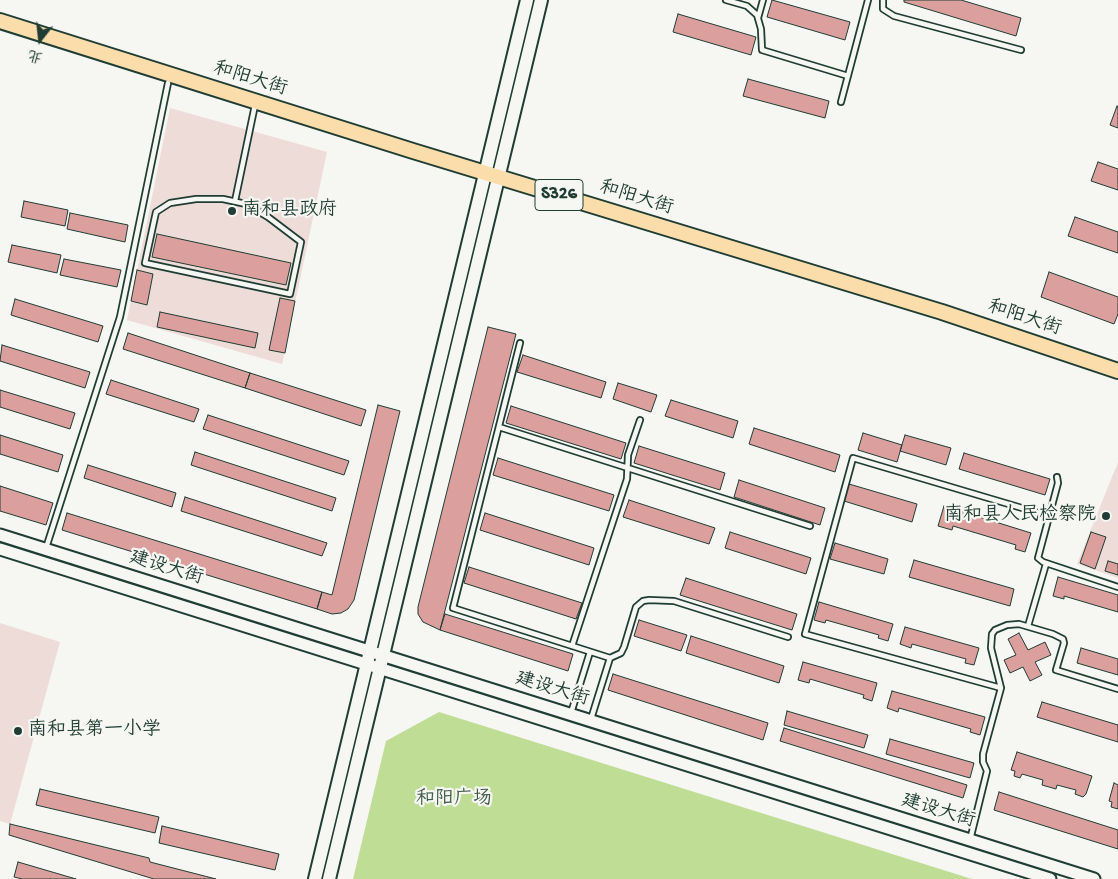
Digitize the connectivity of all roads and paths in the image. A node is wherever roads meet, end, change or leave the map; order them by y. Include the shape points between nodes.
1 (527, 0) edge
2 (541, 0) edge
3 (726, 0) edge
4 (763, 0) edge
5 (868, 0) edge
6 (883, 0) edge
7 (758, 18) junction
8 (0, 21) edge
9 (0, 30) edge
10 (1021, 50) dead end
11 (848, 76) junction
12 (168, 83) junction
13 (841, 102) dead end
14 (255, 106) junction
15 (491, 179) junction
16 (235, 201) junction
17 (520, 343) dead end
18 (1118, 371) edge
19 (1118, 380) edge
20 (640, 420) dead end
21 (499, 427) junction
22 (628, 468) junction
23 (1057, 477) dead end
24 (1049, 516) junction
25 (810, 526) dead end
26 (0, 535) edge
27 (0, 549) edge
28 (46, 550) junction
29 (1046, 564) junction
30 (1118, 587) edge
31 (1028, 626) junction
32 (788, 637) dead end
33 (572, 646) junction
34 (590, 652) junction
35 (369, 658) junction
36 (610, 658) junction
37 (381, 662) junction
38 (1001, 688) junction
39 (1118, 689) edge
40 (570, 714) junction
41 (590, 721) junction
42 (970, 840) junction
43 (315, 879) edge
44 (329, 879) edge
45 (1050, 879) edge
46 (1094, 879) edge

1 - 15 main road
2 - 15 main road
3 - 7 lane via 746,6
4 - 7 lane
5 - 11 lane
6 - 10 lane via 883,9 894,16
7 - 11 lane via 762,50
8 - 14 main road, 和阳大街 / S326
9 - 12 main road, 和阳大街 / S326
11 - 13 lane
12 - 14 main road, 和阳大街 / S326
12 - 28 lane via 120,318
14 - 15 main road, 和阳大街 / S326
14 - 16 lane
15 - 18 main road, 和阳大街 / S326 via 942,312
15 - 19 main road, 和阳大街 / S326 via 949,323
15 - 35 main road
15 - 37 main road
16 - 16 lane via 196,199 161,207 156,212 145,263 290,294 301,242 262,213
17 - 21 lane
20 - 22 lane via 628,456
21 - 22 lane
21 - 33 lane via 453,608
22 - 25 lane
22 - 33 lane
23 - 24 lane
24 - 29 lane via 1038,558
24 - 38 lane via 853,458 805,634
26 - 28 street, 建设大街
27 - 35 street, 建设大街
28 - 35 street, 建设大街
29 - 30 lane
29 - 31 lane
31 - 38 lane via 1007,625 992,634 991,648
31 - 39 lane via 1063,639 1063,651 1056,670
32 - 36 lane via 674,601 649,600 636,607 621,653
33 - 34 lane
34 - 36 lane
34 - 40 lane
35 - 37 street, 建设大街
35 - 43 main road
36 - 41 lane
37 - 40 street, 建设大街
37 - 44 main road
37 - 45 street, 建设大街
38 - 42 lane via 983,754 987,771
40 - 41 street, 建设大街
41 - 42 street, 建设大街
42 - 46 street, 建设大街

